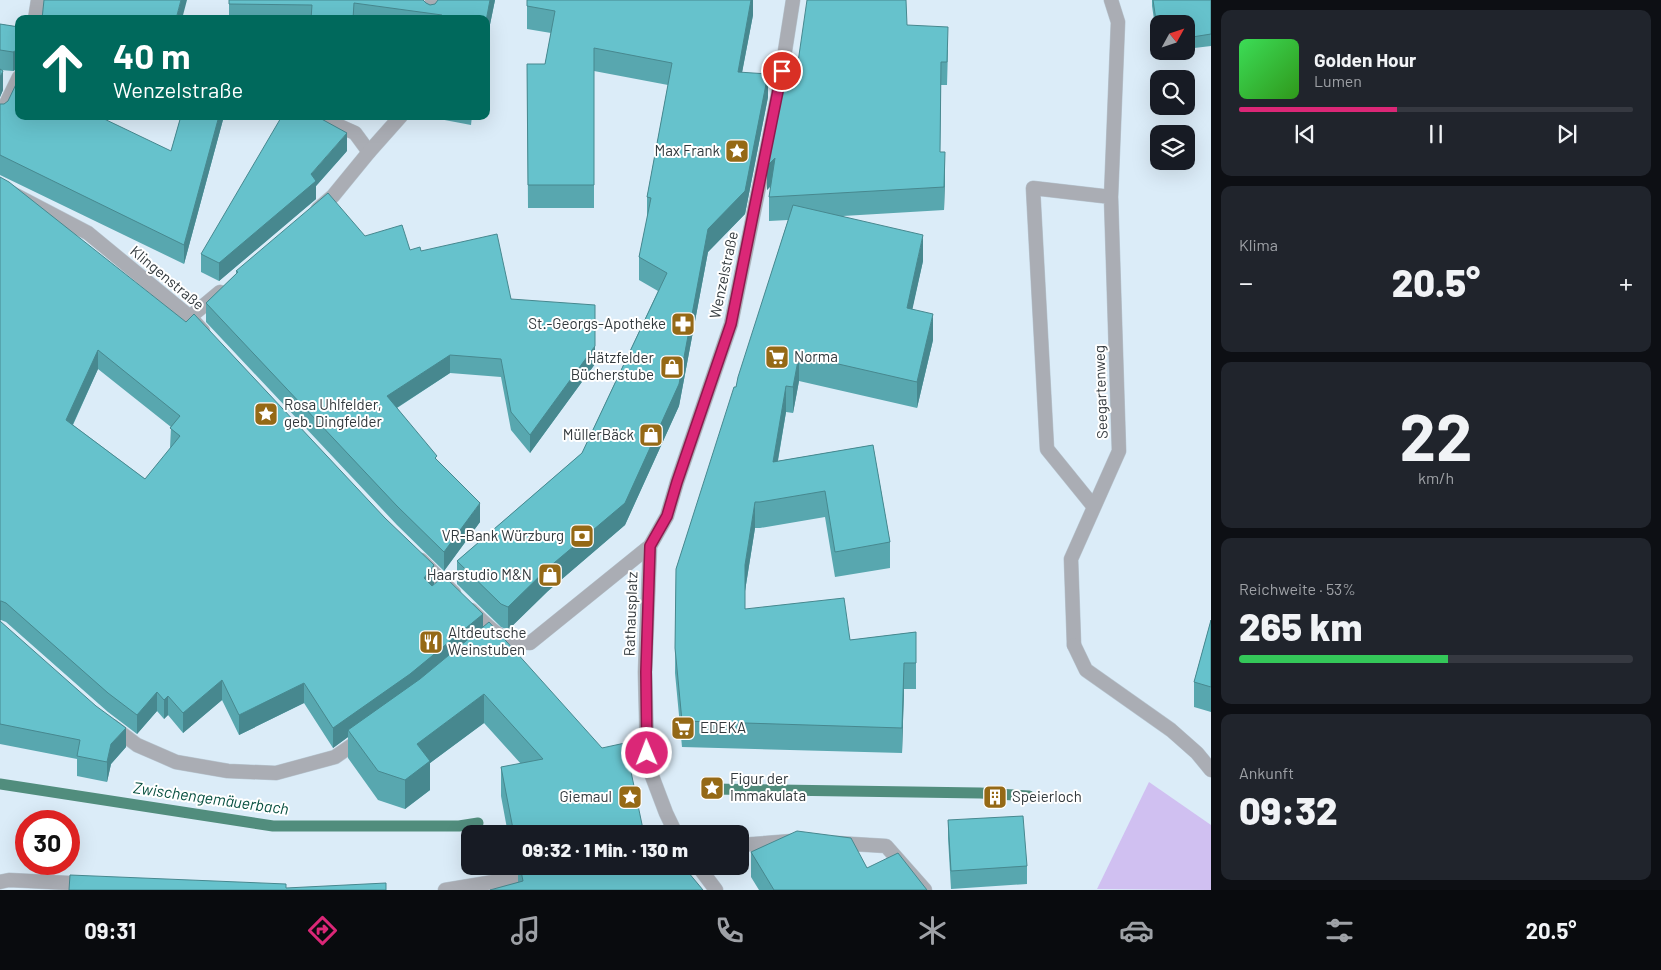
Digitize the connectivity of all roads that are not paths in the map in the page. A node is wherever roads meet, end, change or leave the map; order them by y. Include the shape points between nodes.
1 (38, 0) edge
2 (432, 0) edge
3 (1111, 0) edge
4 (790, 1) edge
5 (36, 15) edge
6 (431, 15) edge
7 (15, 85) edge
8 (0, 116) edge
9 (326, 120) edge
10 (397, 120) edge
11 (369, 152) junction
12 (0, 187) edge
13 (1111, 197) junction
14 (310, 215) edge
15 (228, 285) edge
16 (190, 317) junction
17 (210, 339) edge
18 (1094, 507) junction
19 (650, 546) junction
20 (412, 551) edge
21 (102, 719) edge
22 (375, 729) edge
23 (1211, 770) edge
24 (672, 825) edge
25 (749, 844) edge
26 (538, 875) edge
27 (705, 875) edge
28 (0, 882) edge
29 (98, 884) edge
30 (445, 890) edge
31 (716, 890) edge
32 (925, 890) edge

1 - 5 street
2 - 6 street
3 - 13 street, Seegartenweg via 1118,22
4 - 19 street, Wenzelstraße via 779,89 731,324 667,516
7 - 8 street
9 - 11 street via 355,132
10 - 11 street
11 - 14 street via 333,196
12 - 16 street, Klingenstraße via 88,233
13 - 18 street, Seegartenweg via 1119,451
13 - 18 street via 1033,188 1047,449
15 - 16 street
16 - 17 street, Klingenstraße
18 - 23 street, Seegartenweg via 1071,559 1074,644 1086,670 1171,730
19 - 20 street, Rathausplatz via 530,643 492,637
19 - 24 street, Rathausplatz via 647,753 652,776
21 - 22 street via 138,745 176,762 228,771 276,773 335,757
25 - 32 street via 789,840 886,846
26 - 30 street
27 - 31 street
28 - 29 street

